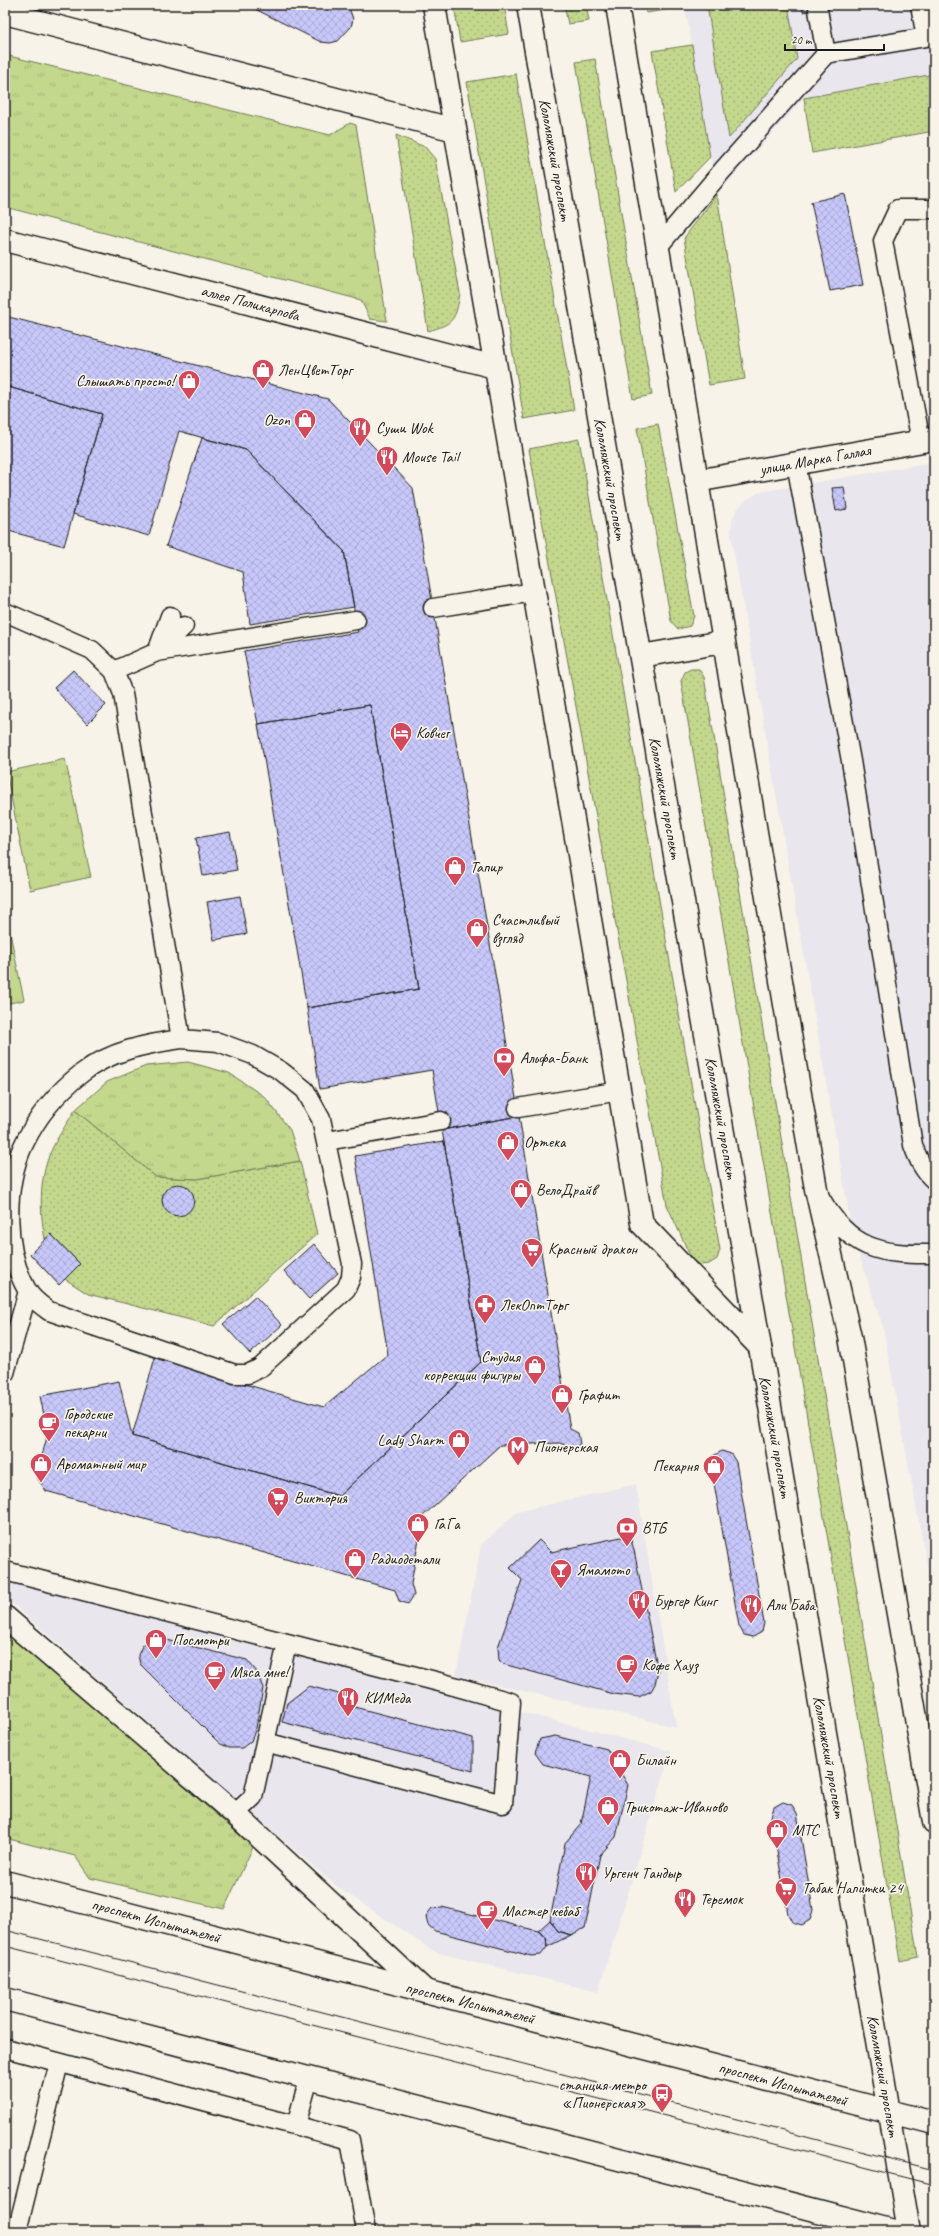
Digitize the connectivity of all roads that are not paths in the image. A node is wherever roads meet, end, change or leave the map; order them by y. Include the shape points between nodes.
1 (434, 5) edge
2 (528, 5) edge
3 (616, 5) edge
4 (920, 5) edge
5 (818, 10) dead end
6 (5, 13) edge
7 (826, 54) junction
8 (455, 130) junction
9 (934, 209) edge
10 (5, 240) edge
11 (657, 248) junction
12 (495, 367) junction
13 (927, 440) edge
14 (796, 463) junction
15 (696, 481) junction
16 (534, 592) junction
17 (433, 608) dead end
18 (5, 612) edge
19 (170, 616) dead end
20 (356, 620) dead end
21 (184, 626) dead end
22 (723, 642) junction
23 (157, 652) junction
24 (641, 656) junction
25 (114, 671) junction
26 (181, 1039) junction
27 (620, 1091) junction
28 (518, 1108) dead end
29 (441, 1121) dead end
30 (327, 1141) junction
31 (934, 1180) edge
32 (816, 1189) junction
33 (8, 1226) edge
34 (934, 1254) edge
35 (28, 1291) junction
36 (760, 1346) junction
37 (5, 1373) edge
38 (5, 1571) edge
39 (5, 1617) edge
40 (287, 1643) junction
41 (265, 1742) junction
42 (235, 1814) junction
43 (934, 1822) edge
44 (5, 1882) edge
45 (425, 1991) junction
46 (5, 1999) edge
47 (5, 2048) edge
48 (59, 2063) junction
49 (309, 2078) junction
50 (889, 2111) junction
51 (934, 2123) edge
52 (296, 2125) junction
53 (17, 2231) edge
54 (366, 2231) edge
55 (895, 2231) edge
56 (909, 2231) edge

1 - 8 main road
2 - 24 main road, Коломяжский проспект
3 - 11 main road
4 - 7 lane via 926,37
5 - 7 lane
6 - 8 main road
7 - 11 lane
8 - 12 main road
9 - 13 lane via 898,209 883,241
10 - 12 main road, аллея Поликарпова
11 - 15 main road
12 - 16 main road
13 - 14 main road, улица Марка Галлая
14 - 15 main road, улица Марка Галлая
14 - 31 lane via 851,760 913,1145 926,1173
15 - 22 main road
16 - 17 lane
16 - 27 main road
18 - 25 lane via 92,650
19 - 23 lane
20 - 23 lane
21 - 23 lane
22 - 24 main road
22 - 32 main road
23 - 25 lane
24 - 36 main road, Коломяжский проспект
25 - 26 lane via 123,694
26 - 30 lane via 218,1042 253,1055 281,1071 305,1090 321,1119
26 - 33 lane via 145,1045 105,1059 83,1072 49,1104 35,1123 23,1147 10,1196
27 - 28 lane
27 - 36 main road via 642,1224
29 - 30 lane
30 - 35 lane via 352,1264 352,1277 346,1289 260,1368 248,1374 235,1374 49,1311
32 - 34 lane via 842,1230 862,1243 882,1251
32 - 43 main road via 850,1337
33 - 35 lane via 13,1253
35 - 37 lane
36 - 50 main road, Коломяжский проспект
38 - 40 lane
39 - 42 main road
40 - 41 lane
40 - 41 lane via 511,1702 503,1804
41 - 42 lane via 253,1797
42 - 45 main road
44 - 45 main road, проспект Испытателей
45 - 50 main road, проспект Испытателей
46 - 49 main road
47 - 48 lane
48 - 52 lane
48 - 53 lane
49 - 52 lane
49 - 55 main road
50 - 51 main road, проспект Испытателей
50 - 56 main road, Коломяжский проспект
52 - 54 lane via 350,2140

